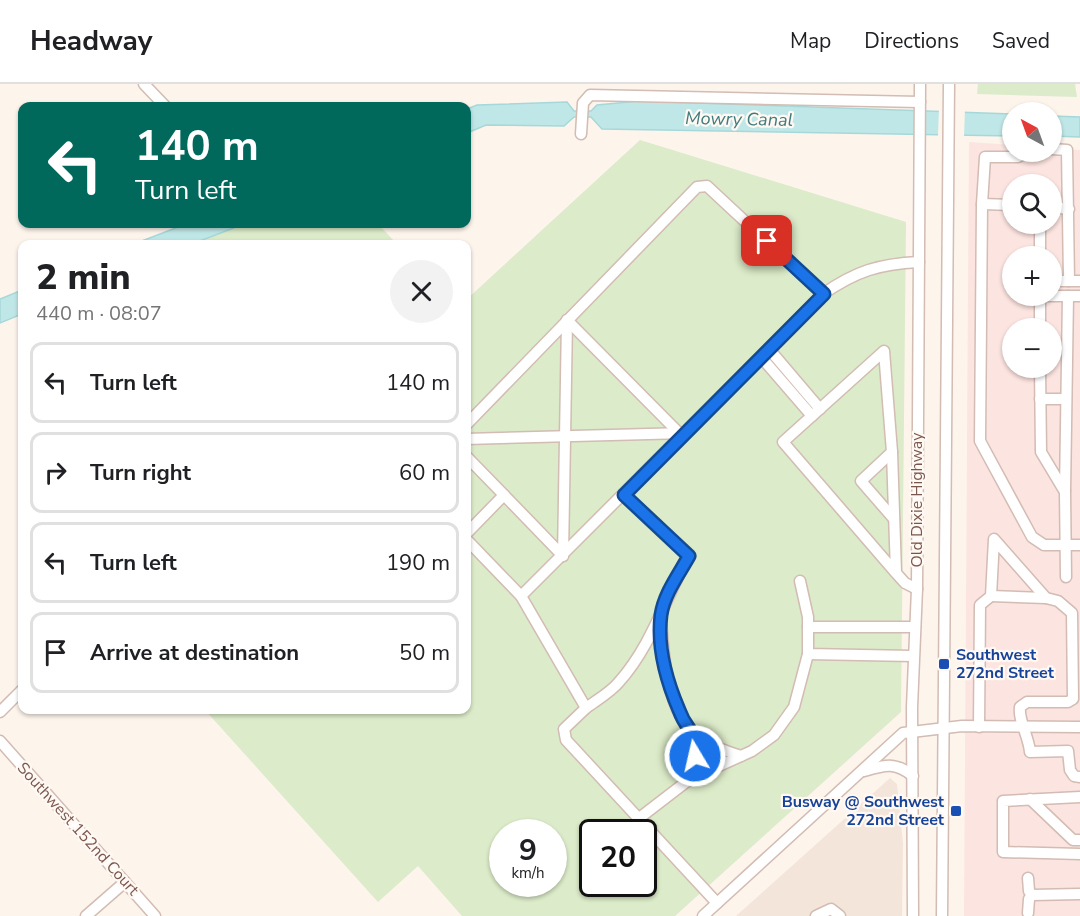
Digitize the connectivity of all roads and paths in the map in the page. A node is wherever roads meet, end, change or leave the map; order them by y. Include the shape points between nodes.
1 (144, 84) edge
2 (920, 84) edge
3 (949, 84) edge
4 (161, 102) edge
5 (920, 105) junction
6 (581, 135) dead end
7 (1062, 150) edge
8 (1002, 157) edge
9 (1074, 185) edge
10 (982, 204) junction
11 (1002, 205) edge
12 (1062, 208) edge
13 (1069, 209) junction
14 (919, 262) junction
15 (1075, 281) edge
16 (824, 294) junction
17 (1062, 296) edge
18 (1068, 296) junction
19 (1080, 296) edge
20 (567, 320) junction
21 (770, 349) junction
22 (761, 357) junction
23 (1040, 378) edge
24 (1040, 399) junction
25 (1066, 399) junction
26 (816, 412) junction
27 (471, 420) edge
28 (682, 434) junction
29 (565, 435) junction
30 (471, 439) edge
31 (892, 452) junction
32 (471, 461) edge
33 (1065, 492) junction
34 (504, 495) junction
35 (624, 495) junction
36 (894, 519) junction
37 (471, 529) edge
38 (471, 544) edge
39 (1066, 545) junction
40 (1080, 545) edge
41 (563, 556) junction
42 (896, 573) junction
43 (1066, 578) dead end
44 (800, 581) dead end
45 (917, 589) junction
46 (521, 596) junction
47 (991, 596) junction
48 (1046, 598) junction
49 (661, 614) junction
50 (1077, 621) edge
51 (808, 627) junction
52 (915, 627) junction
53 (808, 654) junction
54 (913, 656) junction
55 (18, 694) edge
56 (586, 708) junction
57 (0, 712) edge
58 (979, 727) junction
59 (1025, 727) junction
60 (943, 728) junction
61 (1080, 728) edge
62 (912, 730) junction
63 (696, 736) junction
64 (0, 741) edge
65 (741, 756) junction
66 (861, 772) junction
67 (694, 777) junction
68 (913, 777) junction
69 (1080, 777) edge
70 (1080, 797) edge
71 (1030, 799) junction
72 (638, 819) joint
73 (657, 839) edge
74 (1080, 840) edge
75 (1080, 854) edge
76 (1028, 878) dead end
77 (125, 882) junction
78 (1080, 894) edge
79 (1032, 895) junction
80 (717, 903) junction
81 (1028, 913) dead end
82 (86, 916) edge
83 (155, 916) edge
84 (703, 916) edge
85 (816, 916) edge
86 (840, 916) edge
87 (913, 916) edge
88 (942, 916) edge

1 - 4 street
2 - 5 street, Old Dixie Highway
3 - 60 street
5 - 6 street via 598,94 586,97
5 - 14 street, Old Dixie Highway
7 - 9 street via 1067,150
8 - 10 street via 985,157
9 - 13 street
10 - 11 street
10 - 39 street via 980,441 1032,537 1044,545
12 - 13 street
13 - 15 street
14 - 16 street via 883,264 847,278
14 - 45 street, Old Dixie Highway
16 - 20 street via 707,186 697,187
16 - 21 street
17 - 18 street
18 - 19 street
18 - 25 street
20 - 27 street
20 - 28 street
20 - 29 street
21 - 22 street
21 - 26 street
22 - 26 street
22 - 28 street
23 - 24 street
24 - 25 street
24 - 33 street via 1041,452
25 - 33 street
26 - 31 street via 884,351
26 - 42 street via 783,442
28 - 29 street
28 - 35 street
29 - 30 street
29 - 41 street
31 - 36 street
31 - 36 street via 861,481
32 - 34 street
33 - 39 street
34 - 37 street
34 - 41 street
35 - 41 street
35 - 49 street via 689,556
36 - 42 street
38 - 46 street
39 - 40 street
39 - 43 street
41 - 46 street
42 - 45 street via 904,583
44 - 51 street
45 - 52 street, Old Dixie Highway
46 - 56 street
47 - 48 street
47 - 48 street via 994,539
47 - 58 street via 980,605
48 - 50 street via 1066,606
49 - 56 street via 656,628 619,683
49 - 63 street via 668,681 680,714
50 - 59 street via 1073,699 1023,703 1019,712
51 - 52 street
51 - 53 street
52 - 54 street, Old Dixie Highway
53 - 54 street
53 - 65 street via 794,707 774,735
54 - 62 street, Old Dixie Highway
55 - 57 street
56 - 72 street via 564,729 566,740
58 - 59 street
58 - 60 street
59 - 61 street
59 - 69 street via 1029,752 1068,751 1070,770
60 - 62 street
60 - 88 street
62 - 66 street via 893,740
62 - 68 street, Old Dixie Highway
63 - 65 street
63 - 67 street
64 - 77 street, Southwest 152nd Court
65 - 67 street
66 - 68 street via 891,764
66 - 80 street
67 - 72 street
68 - 87 street, Old Dixie Highway
70 - 71 street
71 - 74 street via 1073,840
71 - 75 street via 1003,801 1003,852
73 - 80 street
76 - 79 street
77 - 82 street
77 - 83 street, Southwest 152nd Court
78 - 79 street
79 - 81 street
80 - 84 street
85 - 86 street via 831,909

